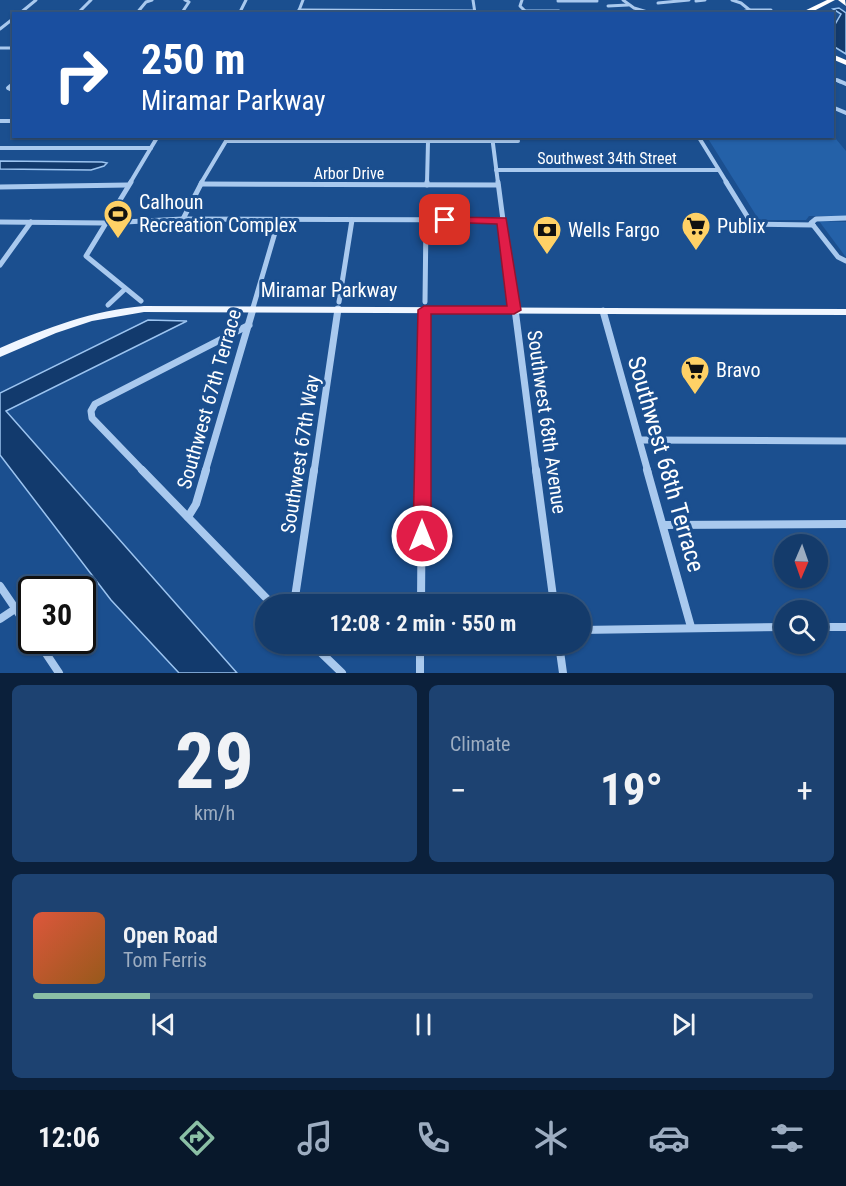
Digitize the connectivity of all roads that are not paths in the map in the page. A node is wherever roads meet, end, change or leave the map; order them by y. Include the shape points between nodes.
1 (36, 0) edge
2 (91, 0) edge
3 (150, 0) edge
4 (303, 0) edge
5 (473, 0) edge
6 (522, 0) edge
7 (623, 0) edge
8 (689, 0) edge
9 (705, 0) edge
10 (732, 0) edge
11 (841, 0) edge
12 (558, 1) edge
13 (579, 1) edge
14 (597, 1) edge
15 (672, 1) edge
16 (696, 1) edge
17 (830, 1) edge
18 (658, 3) dead end
19 (846, 4) edge
20 (629, 5) junction
21 (608, 6) dead end
22 (559, 10) edge
23 (771, 10) dead end
24 (21, 12) edge
25 (79, 12) edge
26 (138, 12) edge
27 (299, 12) edge
28 (475, 12) edge
29 (526, 12) edge
30 (648, 12) edge
31 (751, 12) edge
32 (805, 12) edge
33 (12, 20) edge
34 (0, 29) edge
35 (157, 138) edge
36 (699, 138) edge
37 (228, 139) edge
38 (493, 139) edge
39 (518, 141) dead end
40 (428, 142) junction
41 (0, 147) edge
42 (151, 148) junction
43 (496, 170) junction
44 (718, 170) junction
45 (128, 184) junction
46 (201, 184) junction
47 (427, 185) junction
48 (498, 185) junction
49 (0, 187) edge
50 (846, 218) edge
51 (183, 219) junction
52 (279, 219) junction
53 (352, 220) junction
54 (426, 220) junction
55 (502, 220) junction
56 (0, 222) edge
57 (31, 222) junction
58 (105, 222) junction
59 (813, 225) junction
60 (846, 261) edge
61 (0, 265) edge
62 (124, 290) junction
63 (141, 301) junction
64 (846, 303) edge
65 (108, 305) junction
66 (254, 305) junction
67 (339, 306) junction
68 (424, 306) junction
69 (514, 306) junction
70 (603, 310) junction
71 (846, 312) edge
72 (249, 325) junction
73 (0, 345) edge
74 (0, 353) edge
75 (640, 440) junction
76 (846, 441) edge
77 (188, 517) junction
78 (663, 525) junction
79 (846, 525) edge
80 (0, 586) edge
81 (262, 594) edge
82 (296, 594) edge
83 (421, 594) edge
84 (553, 594) edge
85 (15, 609) junction
86 (18, 613) edge
87 (0, 619) edge
88 (691, 627) junction
89 (774, 627) edge
90 (828, 627) edge
91 (846, 627) edge
92 (591, 630) edge
93 (46, 654) edge
94 (322, 654) edge
95 (420, 654) edge
96 (560, 654) edge
97 (59, 673) edge
98 (342, 673) edge
99 (420, 673) edge
100 (563, 673) edge

1 - 24 street
2 - 25 street
3 - 26 street
4 - 27 street
5 - 28 street
6 - 29 street via 520,6
7 - 20 street
8 - 15 street
9 - 16 street
10 - 31 street
11 - 19 highway
12 - 13 street
13 - 14 street
15 - 18 street
17 - 32 highway
20 - 21 street
20 - 30 street
22 - 29 street
23 - 31 street
27 - 28 street
33 - 34 street
35 - 42 street
36 - 44 street
37 - 40 street
37 - 46 street
38 - 39 street
38 - 40 street
38 - 43 street, Southwest 68th Avenue
40 - 47 street
41 - 42 street
42 - 45 street
43 - 44 street, Southwest 34th Street
43 - 48 street, Southwest 68th Avenue
44 - 59 street via 752,224
45 - 49 street
45 - 58 street
46 - 47 street, Arbor Drive
46 - 51 street
47 - 48 street, Arbor Drive
48 - 55 street, Southwest 68th Avenue
50 - 59 street via 816,219
51 - 52 street
51 - 58 street
52 - 53 street
52 - 66 street, Southwest 67th Terrace
53 - 54 street
53 - 67 street, Southwest 67th Way
54 - 55 street
54 - 68 street
55 - 69 street, Southwest 68th Avenue
56 - 57 street
57 - 58 street
57 - 61 street
58 - 62 street via 86,256
59 - 60 street via 838,257
62 - 63 street
62 - 65 street
63 - 65 main road, Miramar Parkway
63 - 66 main road, Miramar Parkway
64 - 69 main road, Miramar Parkway
65 - 73 main road, Miramar Parkway via 73,314
66 - 67 main road, Miramar Parkway
66 - 72 street, Southwest 67th Terrace
66 - 74 main road, Miramar Parkway via 120,310 75,321
67 - 68 main road, Miramar Parkway
67 - 82 street, Southwest 67th Way
68 - 69 main road, Miramar Parkway
68 - 83 street
69 - 70 main road, Miramar Parkway
69 - 84 street, Southwest 68th Avenue
70 - 71 main road, Miramar Parkway
70 - 75 street, Southwest 68th Terrace
72 - 77 street, Southwest 67th Terrace via 196,504
72 - 77 street via 95,404 91,411 92,418
75 - 76 street
75 - 78 street, Southwest 68th Terrace
77 - 81 street
78 - 79 street
78 - 88 street, Southwest 68th Terrace
80 - 85 street
85 - 86 street
85 - 87 street
88 - 89 street
88 - 92 street
90 - 91 street
93 - 97 street
94 - 98 street
95 - 99 street
96 - 100 street

